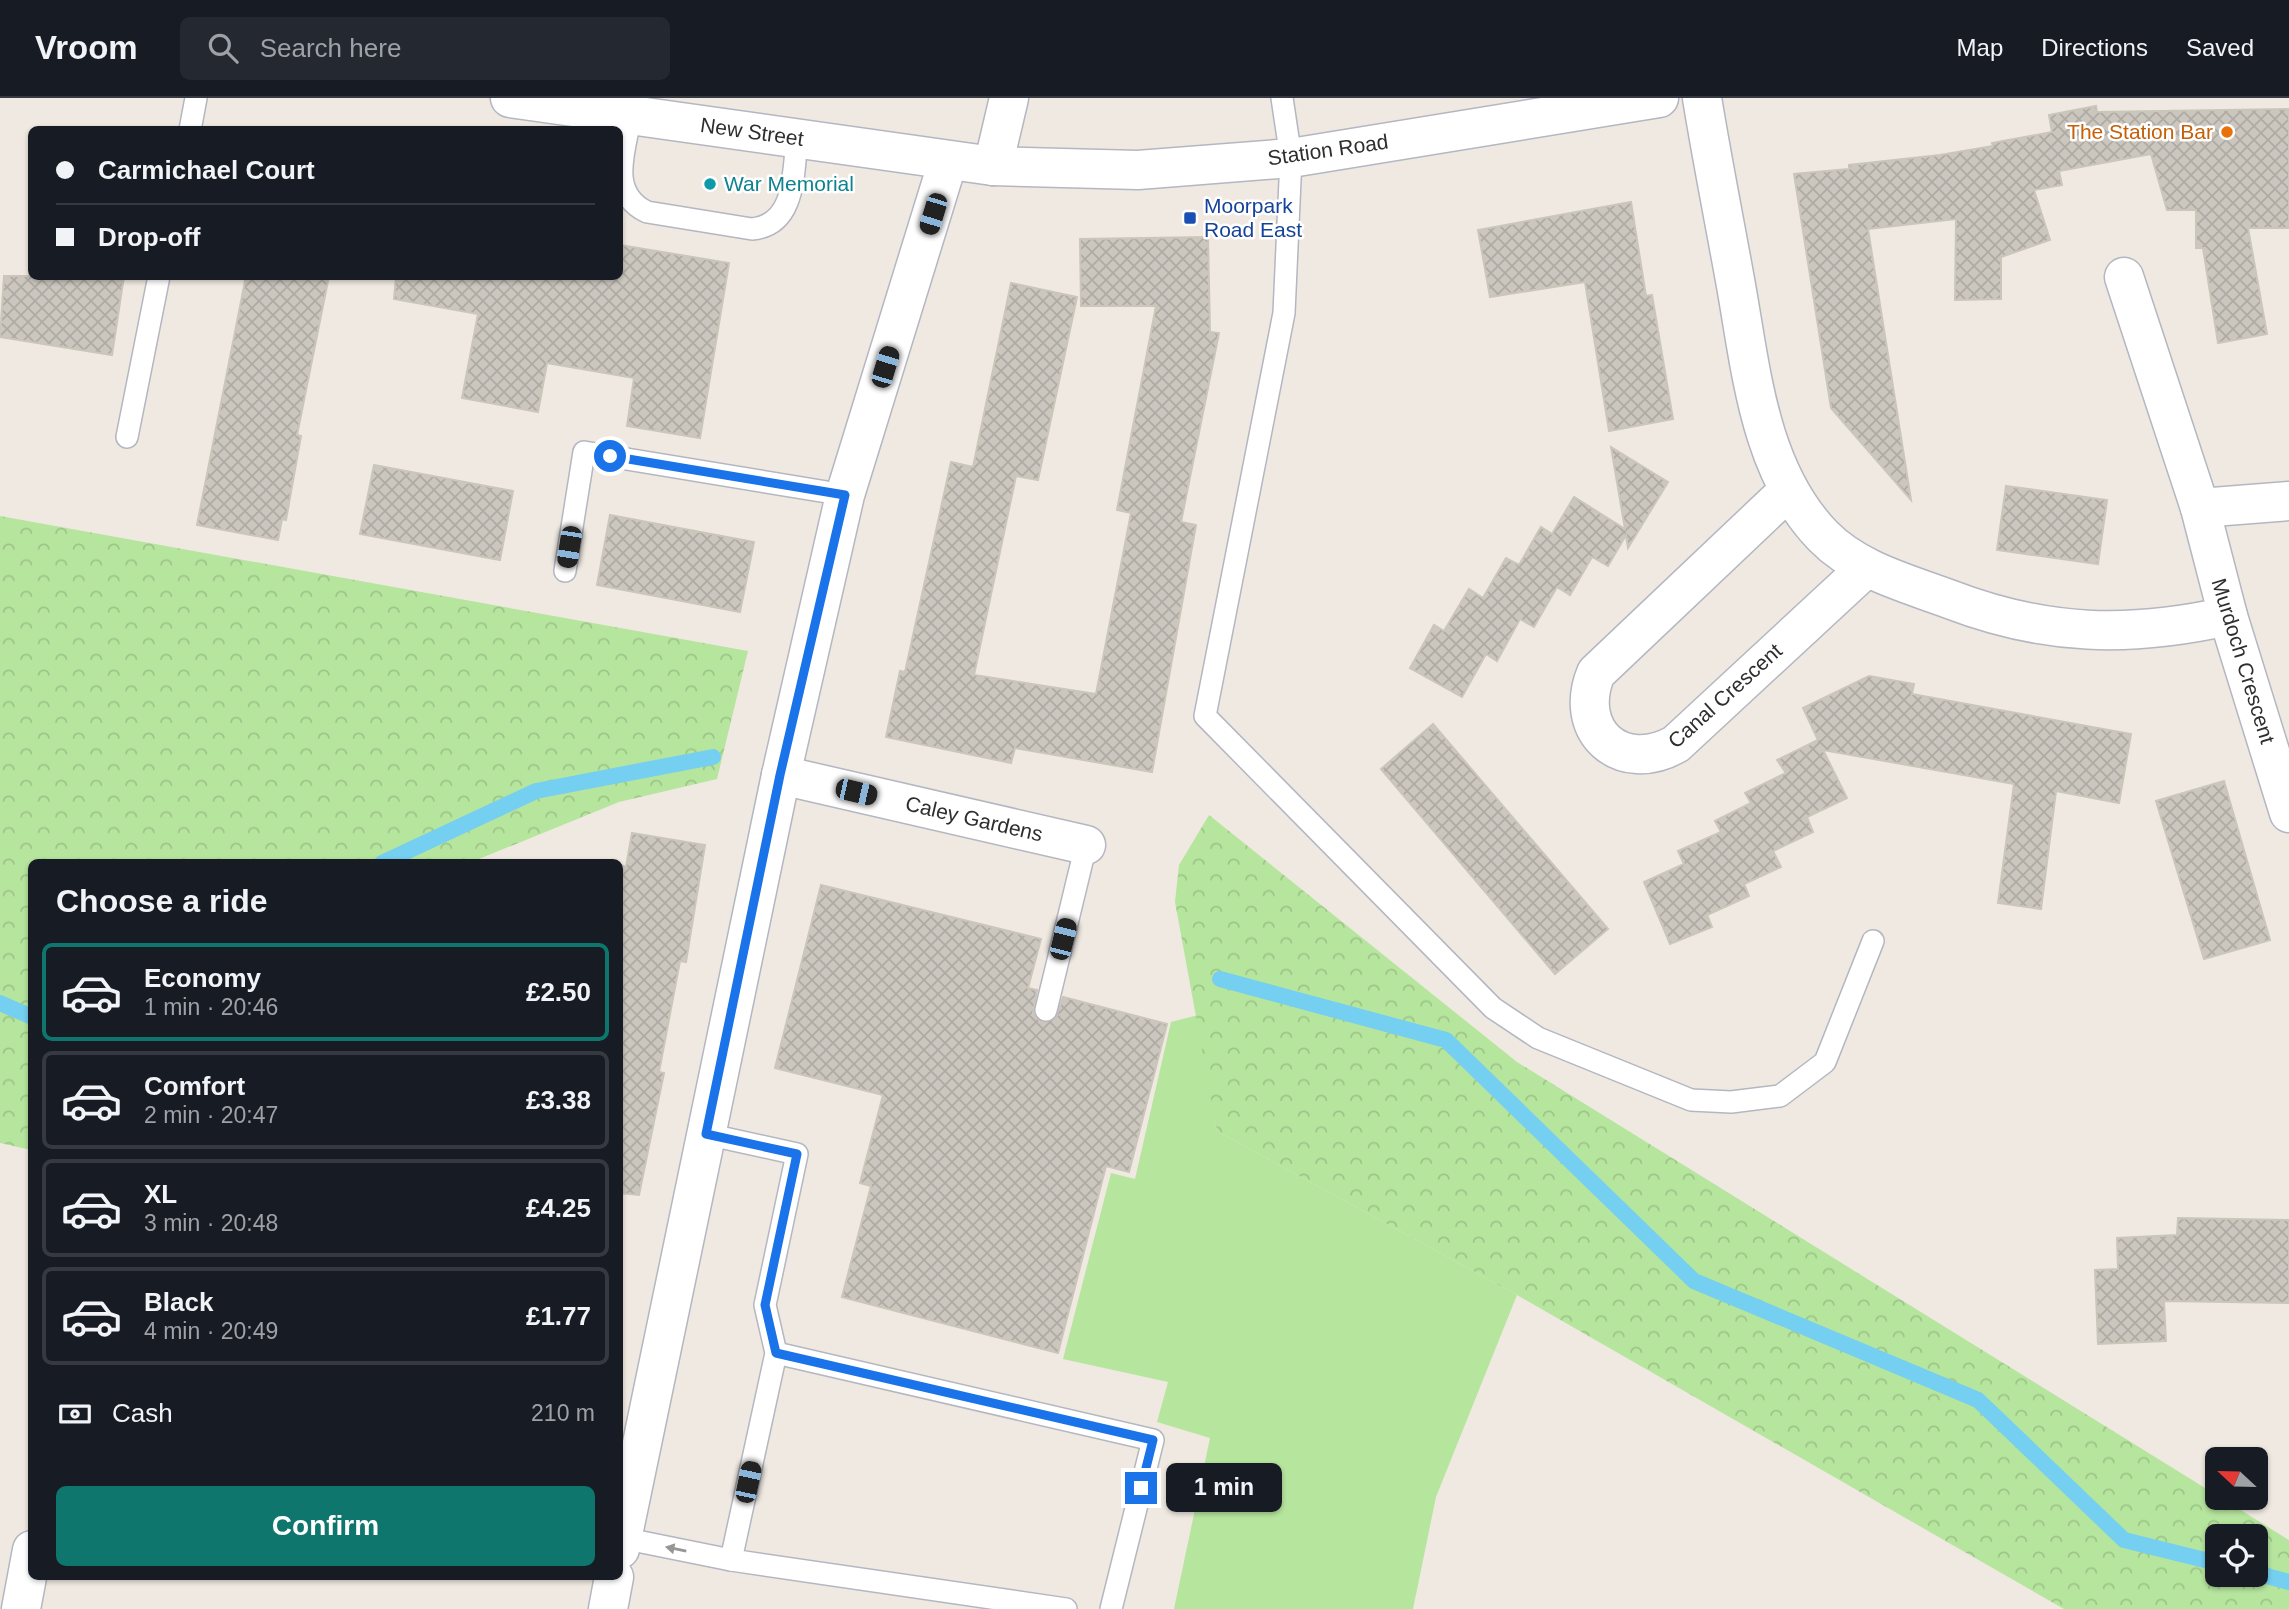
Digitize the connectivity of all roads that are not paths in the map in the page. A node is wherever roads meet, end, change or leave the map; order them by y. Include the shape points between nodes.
1 (196, 98) edge
2 (510, 98) edge
3 (1009, 98) edge
4 (1282, 98) edge
5 (1659, 98) edge
6 (1702, 98) edge
7 (631, 115) junction
8 (191, 126) edge
9 (797, 139) junction
10 (1291, 158) junction
11 (623, 161) edge
12 (948, 161) junction
13 (993, 166) junction
14 (623, 187) edge
15 (2124, 278) dead end
16 (158, 280) edge
17 (127, 437) dead end
18 (1789, 490) junction
19 (845, 495) junction
20 (2289, 501) edge
21 (2200, 508) junction
22 (1866, 568) junction
23 (565, 571) dead end
24 (2228, 616) junction
25 (780, 775) junction
26 (2289, 813) edge
27 (1086, 845) joint
28 (1873, 942) dead end
29 (1045, 1010) dead end
30 (706, 1134) junction
31 (776, 1353) junction
32 (623, 1528) edge
33 (623, 1542) edge
34 (731, 1560) junction
35 (28, 1571) edge
36 (613, 1580) edge
37 (21, 1609) edge
38 (608, 1609) edge
39 (1066, 1609) edge
40 (1111, 1609) edge

1 - 8 lane
2 - 7 street, New Street
3 - 13 street
4 - 10 lane
5 - 10 street, Station Road
6 - 18 street via 1759,414
7 - 9 street, New Street
7 - 11 lane
9 - 12 street, New Street
9 - 14 lane via 788,203 774,222 763,228 647,212 627,198
10 - 13 street, Station Road via 1138,170
10 - 28 lane via 1284,313 1205,716 1493,1008 1538,1038 1692,1100 1731,1102 1780,1096 1825,1062
12 - 13 street, New Street
12 - 19 street
15 - 21 street, Murdoch Crescent
16 - 17 lane
18 - 22 street via 1823,536
18 - 22 street, Canal Crescent via 1596,673 1588,704 1591,720 1611,746 1644,755 1676,744
19 - 23 lane via 584,452
19 - 25 street
20 - 21 street
21 - 24 street, Murdoch Crescent
22 - 24 street via 1988,614 2033,625 2086,632 2134,630
24 - 26 street, Murdoch Crescent
25 - 27 street, Caley Gardens
25 - 30 street
27 - 29 lane
30 - 31 lane via 797,1154 765,1305
30 - 32 street
31 - 34 lane
31 - 40 lane via 1153,1440
34 -> 33 lane
34 - 39 lane
35 - 37 street
36 - 38 street

